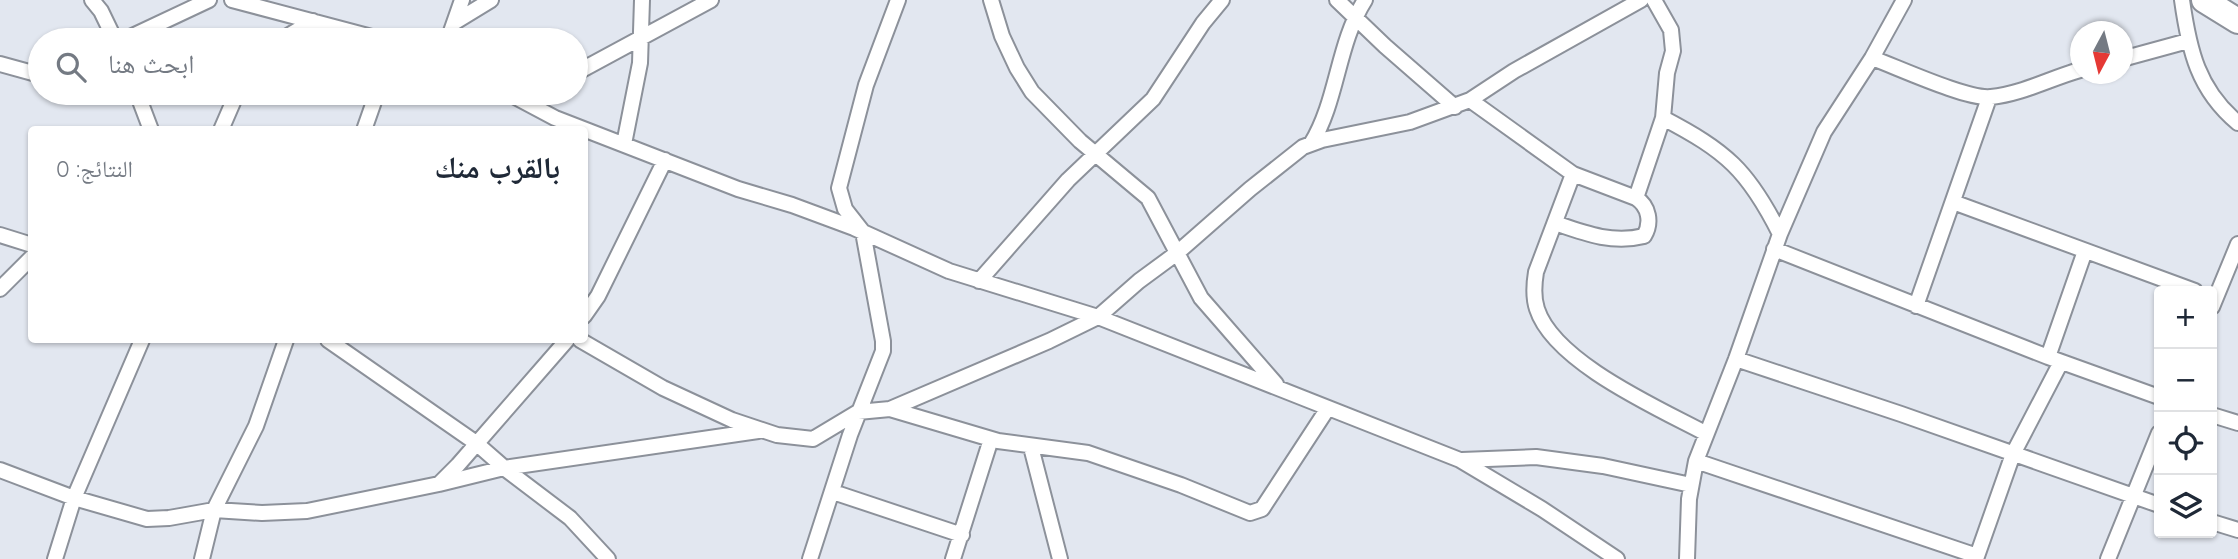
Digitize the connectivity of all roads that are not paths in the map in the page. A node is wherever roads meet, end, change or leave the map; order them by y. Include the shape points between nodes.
1 (92, 0) edge
2 (209, 0) edge
3 (232, 0) edge
4 (462, 0) edge
5 (491, 0) edge
6 (642, 0) edge
7 (711, 0) edge
8 (898, 0) edge
9 (991, 0) edge
10 (1222, 0) edge
11 (1337, 0) edge
12 (1365, 0) edge
13 (1641, 0) edge
14 (1654, 0) edge
15 (1904, 0) edge
16 (2182, 0) edge
17 (1356, 18) junction
18 (313, 21) junction
19 (455, 22) junction
20 (109, 28) edge
21 (150, 28) edge
22 (301, 28) edge
23 (339, 28) edge
24 (453, 28) edge
25 (641, 38) junction
26 (2188, 41) junction
27 (2133, 56) edge
28 (1872, 58) junction
29 (0, 64) edge
30 (588, 67) edge
31 (28, 72) edge
32 (2070, 74) edge
33 (1989, 98) junction
34 (1470, 100) junction
35 (142, 105) edge
36 (232, 105) edge
37 (373, 105) edge
38 (527, 105) edge
39 (1455, 107) junction
40 (1663, 118) junction
41 (2238, 123) edge
42 (149, 126) edge
43 (223, 126) edge
44 (365, 126) edge
45 (576, 126) edge
46 (588, 130) edge
47 (624, 144) junction
48 (1311, 144) junction
49 (1094, 153) junction
50 (665, 160) junction
51 (1573, 174) junction
52 (1636, 198) junction
53 (1952, 202) junction
54 (1555, 223) junction
55 (863, 232) junction
56 (1780, 234) junction
57 (0, 235) edge
58 (28, 244) edge
59 (2238, 246) edge
60 (1774, 249) junction
61 (2085, 251) junction
62 (1177, 253) junction
63 (28, 261) edge
64 (979, 281) junction
65 (2182, 286) edge
66 (0, 289) edge
67 (2217, 292) edge
68 (1916, 306) junction
69 (588, 310) edge
70 (1098, 317) junction
71 (141, 343) edge
72 (285, 343) edge
73 (332, 343) edge
74 (564, 343) edge
75 (585, 343) edge
76 (1735, 359) junction
77 (2054, 360) junction
78 (1279, 388) junction
79 (2154, 395) edge
80 (1328, 408) junction
81 (890, 409) junction
82 (858, 412) junction
83 (2217, 417) edge
84 (2238, 423) edge
85 (763, 430) junction
86 (1705, 433) junction
87 (991, 439) junction
88 (476, 443) junction
89 (2154, 445) edge
90 (1031, 447) junction
91 (2013, 454) junction
92 (1460, 460) junction
93 (1696, 461) junction
94 (504, 468) junction
95 (0, 470) edge
96 (439, 484) junction
97 (1691, 485) junction
98 (833, 492) junction
99 (2133, 496) junction
100 (74, 498) junction
101 (2154, 503) edge
102 (214, 510) junction
103 (2217, 524) edge
104 (2238, 530) edge
105 (962, 535) junction
106 (1595, 552) edge
107 (1977, 557) edge
108 (55, 559) edge
109 (202, 559) edge
110 (608, 559) edge
111 (810, 559) edge
112 (953, 559) edge
113 (1060, 559) edge
114 (1618, 559) edge
115 (1687, 559) edge
116 (2108, 559) edge

1 - 20 street
2 - 21 street
3 - 18 street
4 - 19 street
5 - 19 street
6 - 25 street
7 - 25 street
8 - 55 street via 866,85 841,176 841,200
9 - 49 street via 1002,36 1032,92
10 - 49 street via 1153,99
11 - 17 street
12 - 17 street
13 - 34 street
14 - 40 street via 1671,30 1673,51
15 - 28 street
16 - 26 street
17 - 39 street
17 - 48 street via 1323,124
18 - 22 street
18 - 23 street
19 - 24 street
25 - 30 street
25 - 47 street via 638,80
26 - 27 street
26 - 41 street via 2219,108
28 - 33 street
28 - 56 street via 1824,132
29 - 31 street
32 - 33 street
33 - 53 street
34 - 39 street
34 - 51 street
35 - 42 street
36 - 43 street
37 - 44 street
38 - 45 street
39 - 48 street
40 - 52 street
40 - 56 street via 1726,156 1752,185
46 - 47 street
47 - 50 street
48 - 62 street via 1250,189
49 - 62 street via 1148,198
49 - 64 street
50 - 55 street
50 - 69 street
51 - 52 street
51 - 54 street
52 - 54 street via 1647,211 1644,236 1608,239
53 - 61 street
53 - 68 street
54 - 86 street via 1533,288 1546,326 1565,350 1632,395
55 - 64 street
55 - 82 street via 883,341 879,365
56 - 60 street
57 - 58 street
59 - 67 street
60 - 68 street
60 - 76 street
61 - 65 street
61 - 77 street
62 - 70 street
62 - 78 street via 1205,303
63 - 66 street
64 - 70 street
68 - 77 street
70 - 78 street
70 - 81 street
71 - 100 street
72 - 102 street via 256,426
73 - 88 street
74 - 88 street
75 - 85 street via 663,388
76 - 86 street
76 - 91 street
77 - 79 street
77 - 91 street
78 - 80 street
80 - 90 street via 1256,512 1242,511 1088,453
80 - 92 street
81 - 82 street
81 - 87 street
82 - 85 street via 813,439
82 - 98 street
83 - 84 street
85 - 94 street
86 - 93 street
87 - 90 street
87 - 105 street
88 - 94 street
88 - 96 street
89 - 99 street
90 - 113 street
91 - 99 street
91 - 107 street
92 - 97 street via 1536,457
92 - 106 street via 1542,509
93 - 97 street
93 - 107 street
94 - 96 street
94 - 110 street via 570,518
95 - 100 street
96 - 102 street via 307,511
97 - 115 street
98 - 105 street
98 - 111 street
99 - 101 street
99 - 116 street
100 - 102 street via 147,519
100 - 108 street
102 - 109 street
103 - 104 street
105 - 112 street
106 - 114 street

